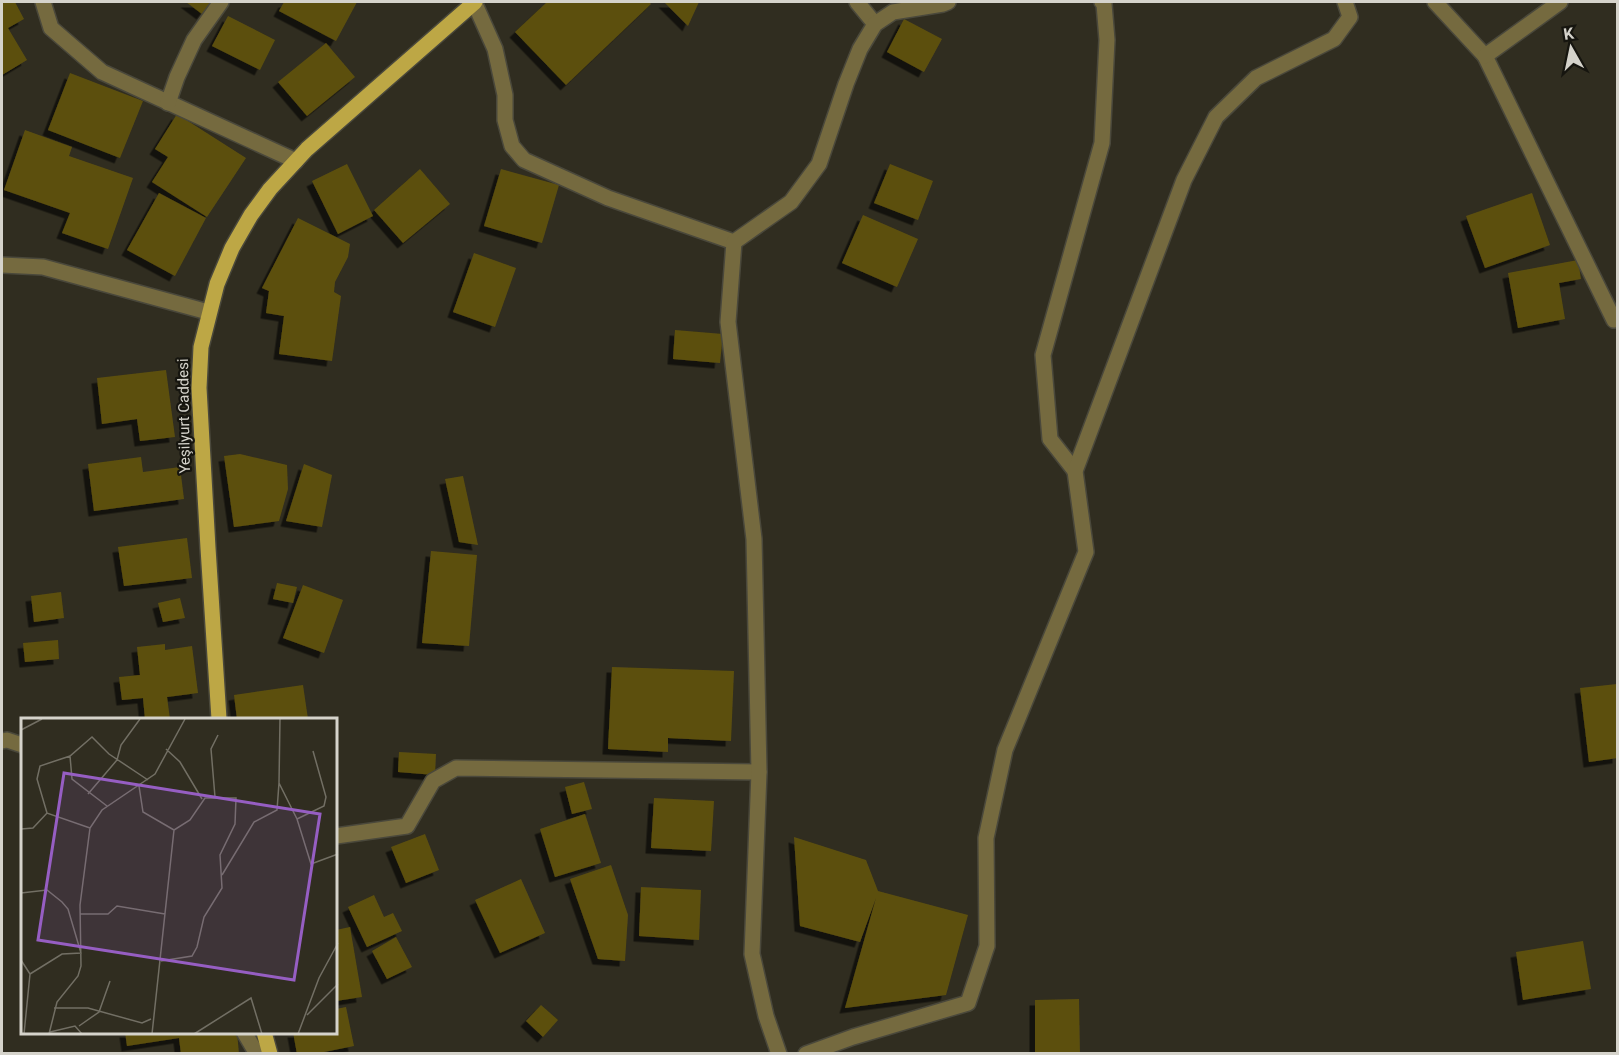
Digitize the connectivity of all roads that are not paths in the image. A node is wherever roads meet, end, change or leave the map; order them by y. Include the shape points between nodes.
1 (43, 2) edge
2 (221, 2) edge
3 (474, 2) edge
4 (857, 2) edge
5 (948, 2) edge
6 (1102, 2) edge
7 (1345, 2) edge
8 (1435, 2) edge
9 (1560, 2) edge
10 (875, 24) junction
11 (1485, 56) junction
12 (168, 103) junction
13 (296, 161) junction
14 (734, 242) junction
15 (2, 265) edge
16 (208, 312) junction
17 (1617, 319) edge
18 (1075, 471) junction
19 (219, 718) edge
20 (2, 741) edge
21 (21, 745) edge
22 (759, 772) junction
23 (338, 836) edge
24 (245, 1034) edge
25 (265, 1034) edge
26 (256, 1053) edge
27 (270, 1053) edge
28 (779, 1053) edge
29 (806, 1053) edge

1 - 12 street via 51,28 102,72
2 - 12 street via 194,40
3 - 13 main road, Yeşilyurt Caddesi
3 - 14 street via 495,49 512,146 524,160 608,198
4 - 10 street
5 - 10 street via 893,12
6 - 18 street via 1107,40 1102,143 1043,355 1050,439
7 - 18 street via 1350,17 1334,39 1257,78 1216,117 1184,180
8 - 11 street
9 - 11 street
10 - 14 street via 853,67 819,164 791,202
11 - 17 street via 1614,320
12 - 13 street
13 - 16 main road, Yeşilyurt Caddesi via 270,189 232,248
14 - 22 street via 728,322 754,539
15 - 16 street via 44,267
16 - 19 main road, Yeşilyurt Caddesi via 201,347 199,400
18 - 29 street via 1086,552 1005,750 986,838 987,946 968,1003
20 - 21 street
22 - 23 street via 456,768 433,781 407,826
22 - 28 street via 752,954
24 - 26 street
25 - 27 main road

